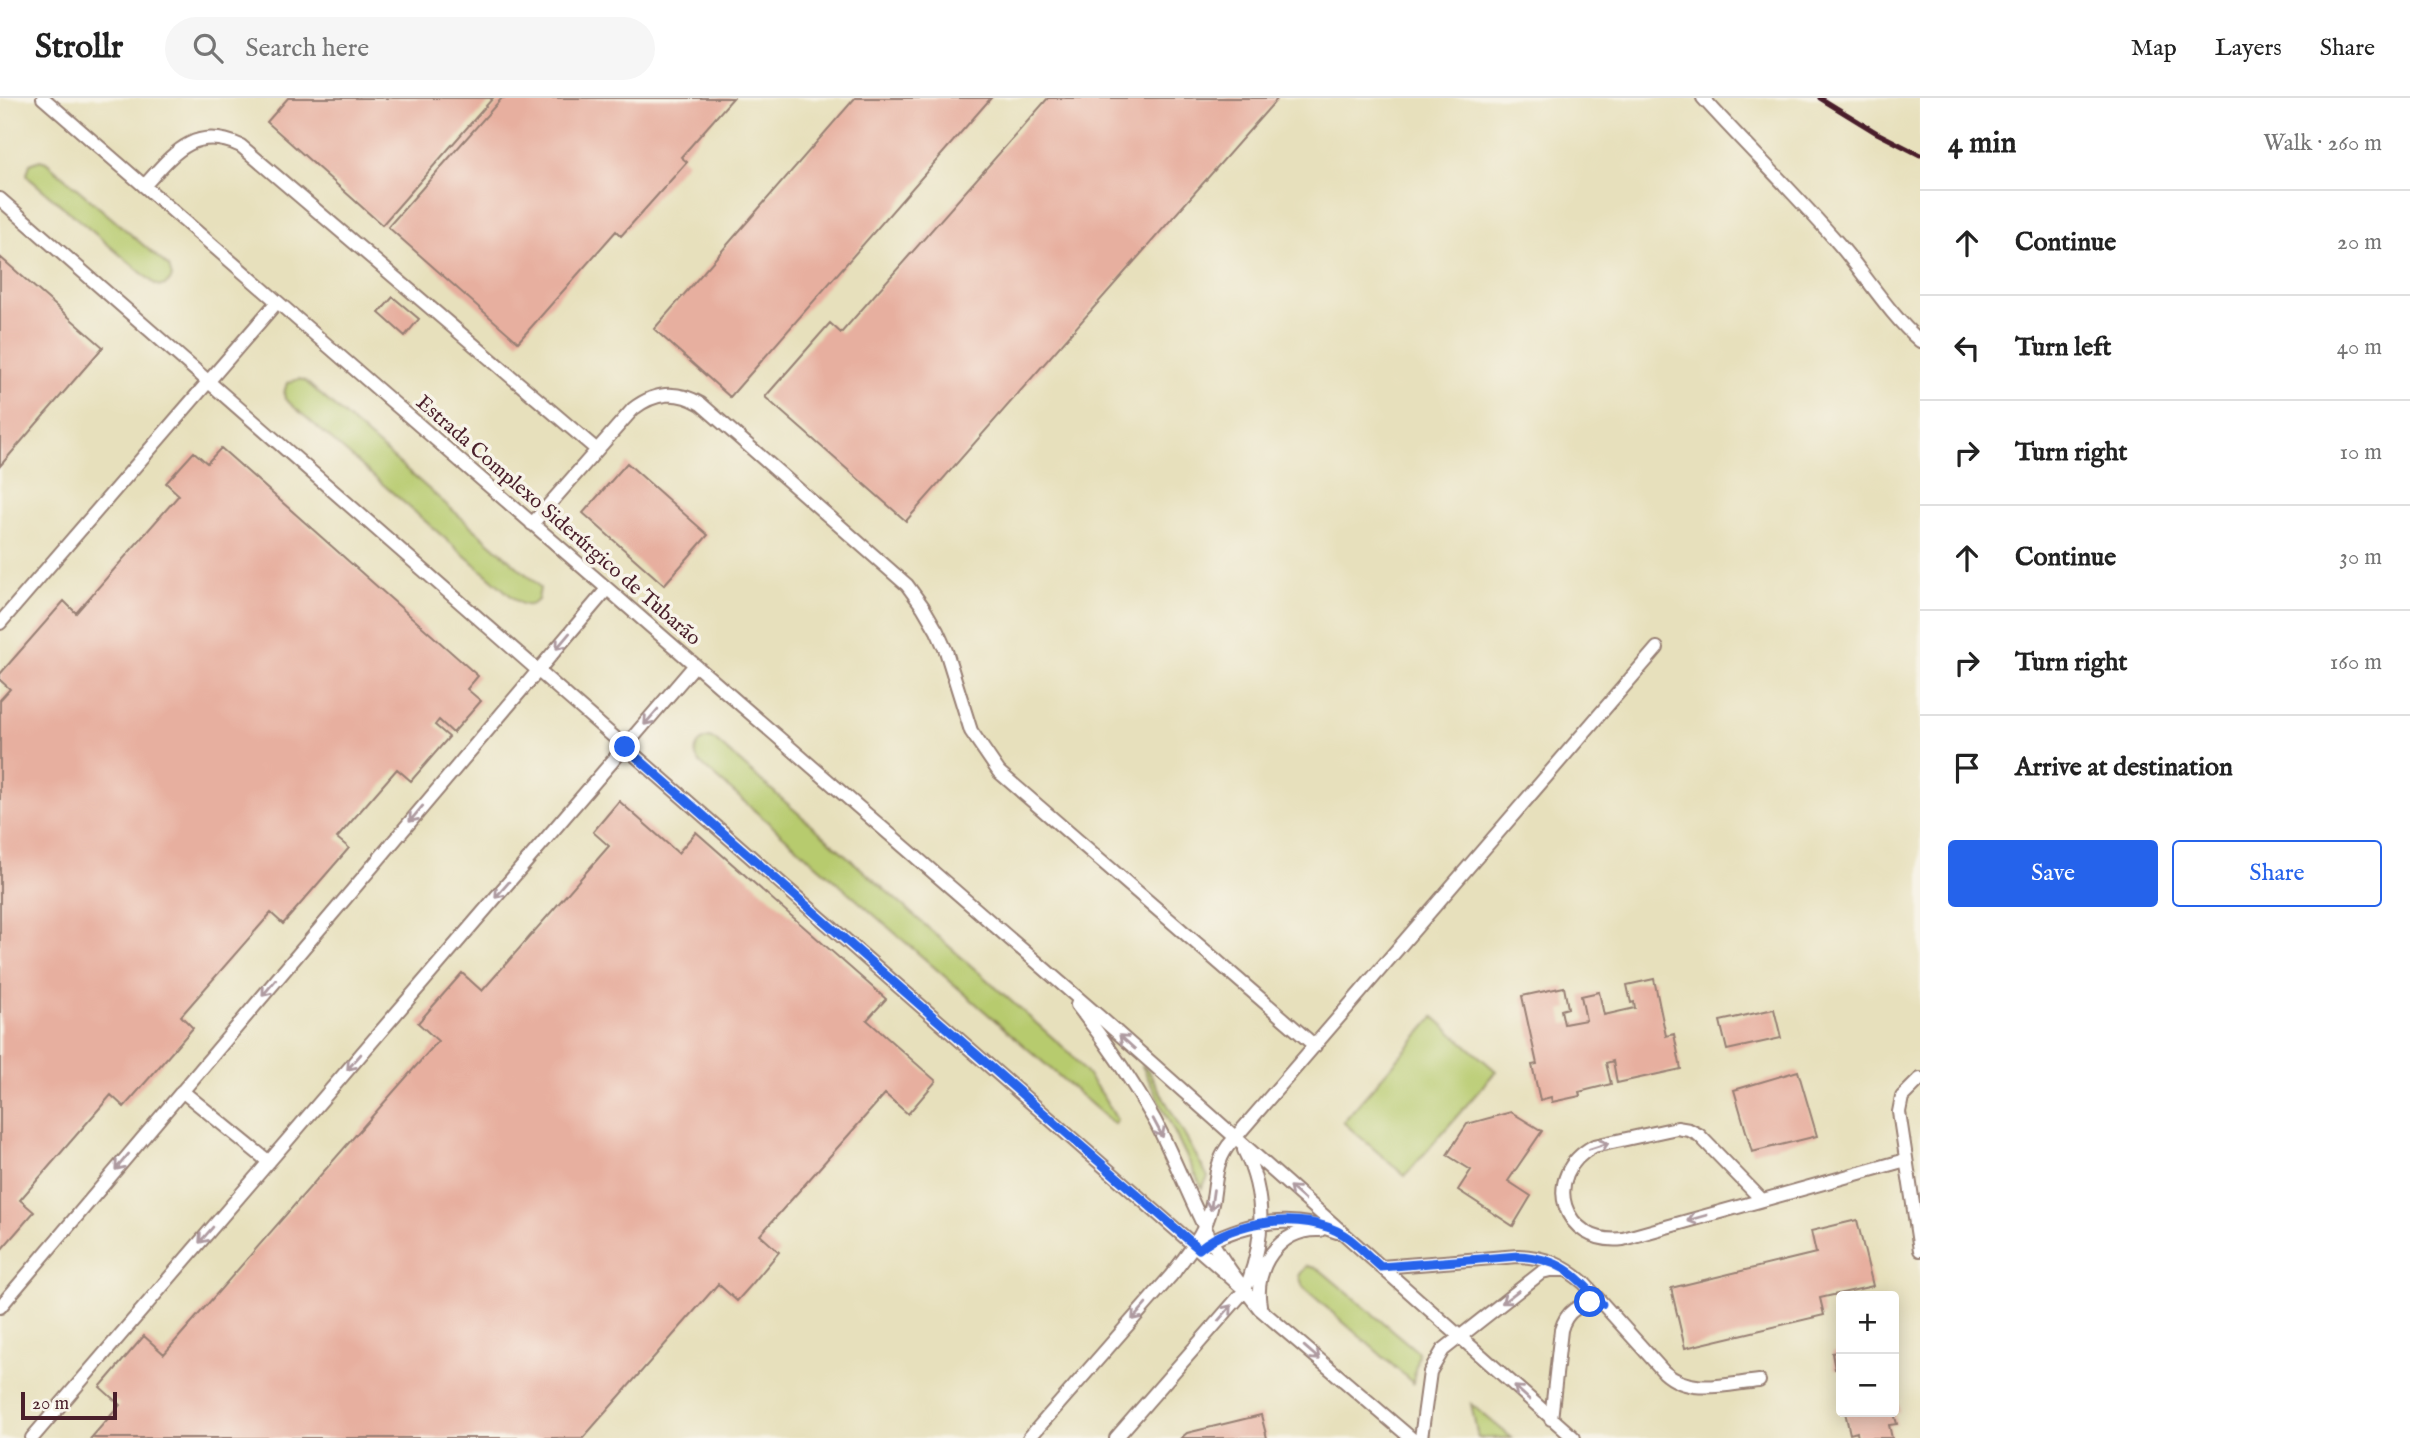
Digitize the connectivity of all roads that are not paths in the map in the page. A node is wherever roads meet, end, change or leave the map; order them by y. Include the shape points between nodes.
1 (43, 98) edge
2 (1703, 98) edge
3 (144, 186) junction
4 (0, 199) edge
5 (277, 302) junction
6 (1920, 341) edge
7 (208, 381) junction
8 (597, 450) junction
9 (532, 524) junction
10 (607, 589) junction
11 (0, 623) edge
12 (1657, 648) dead end
13 (695, 665) junction
14 (538, 670) junction
15 (625, 747) junction
16 (1048, 973) junction
17 (1315, 1046) junction
18 (1920, 1079) edge
19 (182, 1091) junction
20 (1238, 1140) junction
21 (1906, 1160) junction
22 (269, 1162) junction
23 (1916, 1190) edge
24 (1762, 1200) junction
25 (1262, 1223) junction
26 (1205, 1226) junction
27 (1344, 1234) junction
28 (1212, 1240) junction
29 (1196, 1247) junction
30 (1920, 1250) edge
31 (1381, 1267) junction
32 (1570, 1271) junction
33 (1245, 1290) junction
34 (1602, 1304) junction
35 (0, 1307) edge
36 (1260, 1308) junction
37 (1459, 1337) junction
38 (1759, 1381) dead end
39 (1551, 1419) junction
40 (32, 1438) edge
41 (1029, 1438) edge
42 (1116, 1438) edge
43 (1411, 1438) edge
44 (1421, 1438) edge
45 (1574, 1438) edge

1 - 3 lane, Estrada Complexo Siderúrgico de Tubarão
2 - 6 lane via 1824,226
3 - 5 lane, Estrada Complexo Siderúrgico de Tubarão
3 - 8 lane via 188,143 214,138 241,146
4 - 7 lane
5 - 7 lane
5 - 9 lane, Estrada Complexo Siderúrgico de Tubarão
7 - 11 lane
7 - 14 lane
8 - 9 lane
8 - 17 lane via 634,409 654,396 678,395 701,404 907,585 941,641 971,732 999,772
9 - 10 lane, Estrada Complexo Siderúrgico de Tubarão
10 - 13 lane, Estrada Complexo Siderúrgico de Tubarão
10 -> 14 lane
12 - 17 lane
13 -> 15 lane
13 - 16 lane, Estrada Complexo Siderúrgico de Tubarão
14 - 15 lane
14 -> 19 lane
15 -> 22 lane
15 - 29 lane
20 -> 16 lane, Estrada Complexo Siderúrgico de Tubarão
16 -> 26 lane, Estrada Complexo Siderúrgico de Tubarão via 1096,1029 1137,1090
17 - 20 lane
18 - 21 lane via 1899,1104
19 - 22 lane
19 -> 35 lane
20 - 25 lane via 1252,1166
20 -> 26 lane via 1228,1146 1217,1165
27 -> 20 lane, Estrada Complexo Siderúrgico de Tubarão
21 - 23 lane
21 - 24 lane
22 -> 40 lane
23 - 30 lane
24 -> 24 lane via 1610,1240 1576,1225 1564,1202 1563,1188 1572,1163 1594,1146 1677,1128 1699,1135
25 - 27 lane via 1298,1221
25 - 28 lane
25 - 33 lane via 1255,1267
26 - 28 lane, Estrada Complexo Siderúrgico de Tubarão
26 - 29 lane
27 - 31 lane, Estrada Complexo Siderúrgico de Tubarão
27 - 36 lane via 1312,1229 1283,1241 1259,1279
28 - 29 lane
28 - 33 lane, Estrada Complexo Siderúrgico de Tubarão
29 - 33 lane
29 -> 41 lane
31 - 32 lane via 1518,1256 1554,1262
31 - 37 lane, Estrada Complexo Siderúrgico de Tubarão
32 - 34 lane
32 -> 37 lane via 1542,1272
33 - 36 lane, Estrada Complexo Siderúrgico de Tubarão
42 -> 33 lane
34 - 38 lane via 1680,1384 1700,1387
34 - 39 lane via 1578,1306 1564,1320
36 -> 43 lane, Estrada Complexo Siderúrgico de Tubarão
39 -> 37 lane, Estrada Complexo Siderúrgico de Tubarão
37 - 44 lane via 1443,1350 1430,1372
39 - 45 lane, Estrada Complexo Siderúrgico de Tubarão

